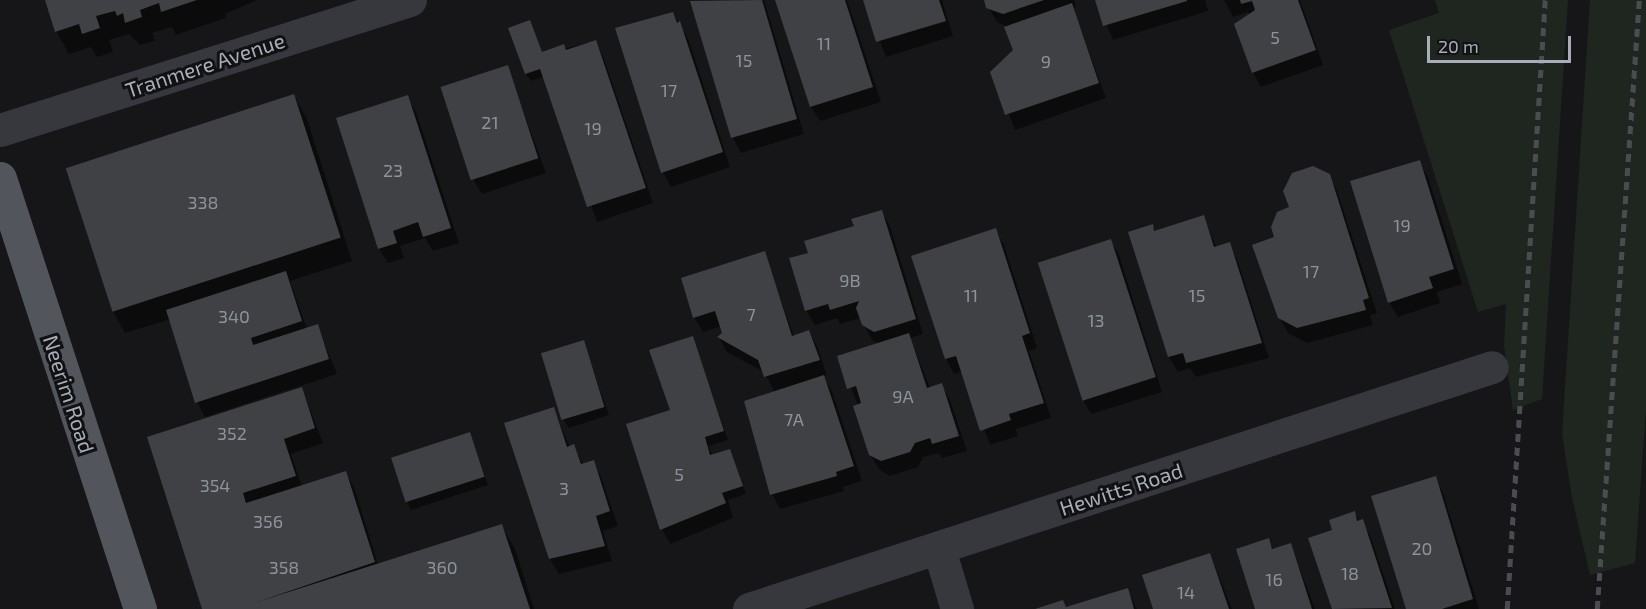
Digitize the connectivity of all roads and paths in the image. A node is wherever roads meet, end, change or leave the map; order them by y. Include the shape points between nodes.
1 (410, 0) edge
2 (0, 130) edge
3 (0, 178) edge
4 (1492, 367) dead end
5 (939, 549) junction
6 (140, 609) edge
7 (749, 609) edge
8 (957, 609) edge

1 - 2 street, Tranmere Avenue
3 - 6 main road, Neerim Road
4 - 5 street, Hewitts Road
5 - 7 street, Hewitts Road
5 - 8 street

